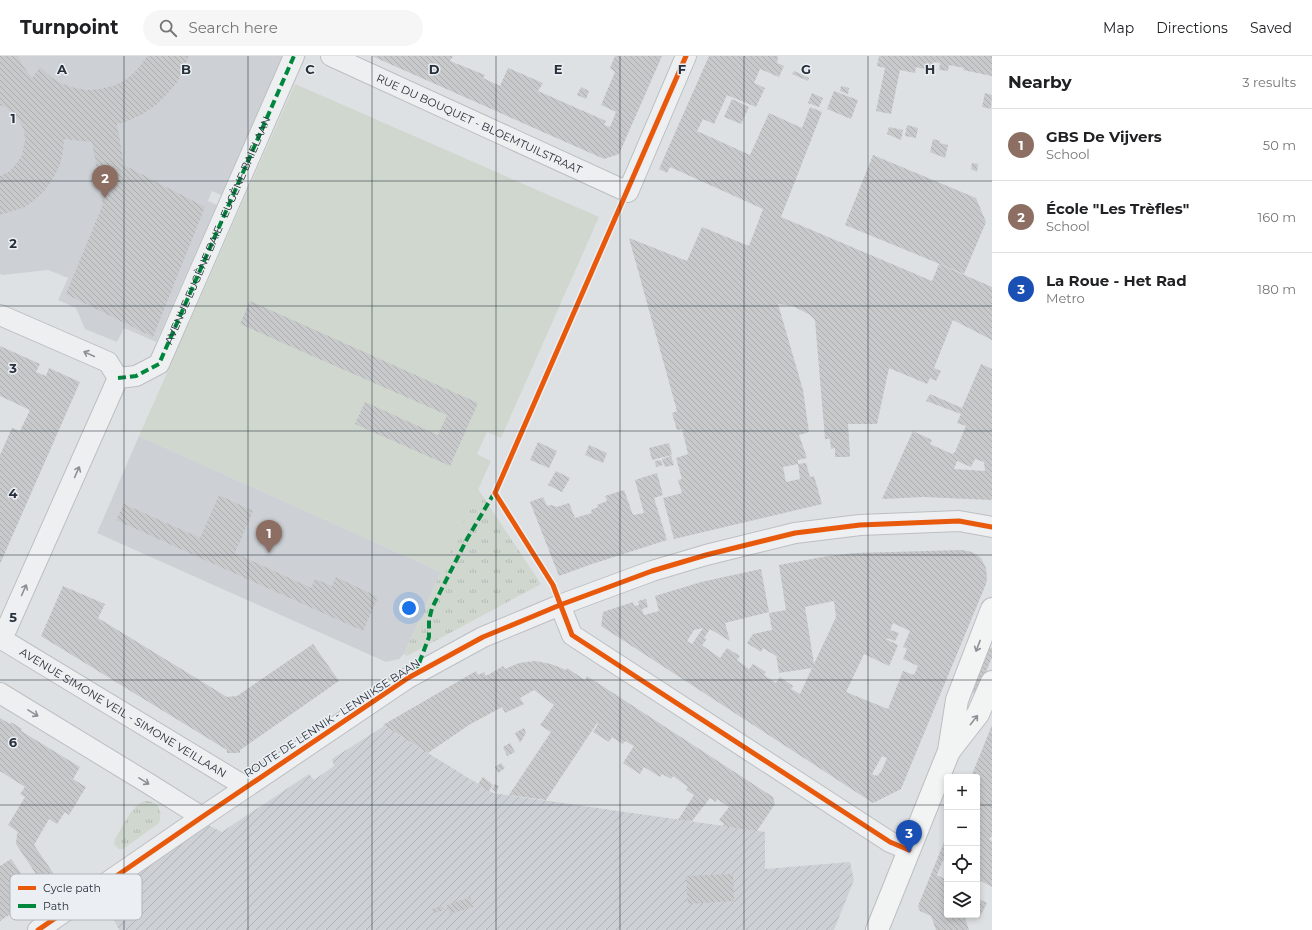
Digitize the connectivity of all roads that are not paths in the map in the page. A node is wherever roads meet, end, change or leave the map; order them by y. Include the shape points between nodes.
1 (294, 56) edge
2 (331, 56) edge
3 (686, 56) edge
4 (0, 315) edge
5 (118, 378) junction
6 (992, 527) edge
7 (560, 604) junction
8 (992, 609) edge
9 (1, 638) edge
10 (992, 682) edge
11 (0, 693) edge
12 (949, 751) junction
13 (246, 787) junction
14 (202, 817) junction
15 (909, 850) junction
16 (119, 874) edge
17 (53, 920) edge
18 (881, 927) edge
19 (38, 930) edge

1 - 5 street, AVENUE EUGÈNE BAIE - EUGÈNE BAIELAAN via 159,364 136,376
2 - 3 street, RUE DU BOUQUET - BLOEMTUILSTRAAT via 628,192
5 -> 4 street via 108,362
9 -> 5 street
6 - 7 street, ROUTE DE LENNIK - LENNIKSE BAAN via 959,520 860,525 795,533 652,571
7 - 13 street, ROUTE DE LENNIK - LENNIKSE BAAN via 482,637 408,678
7 - 15 street via 572,634 890,842
8 -> 12 main road via 957,700
9 - 13 street, AVENUE SIMONE VEIL - SIMONE VEILLAAN
12 -> 10 main road via 978,714
11 -> 14 street
12 - 15 main road
13 - 14 street, ROUTE DE LENNIK - LENNIKSE BAAN
14 - 16 street, ROUTE DE LENNIK - LENNIKSE BAAN
15 - 18 main road
17 - 19 street, ROUTE DE LENNIK - LENNIKSE BAAN

